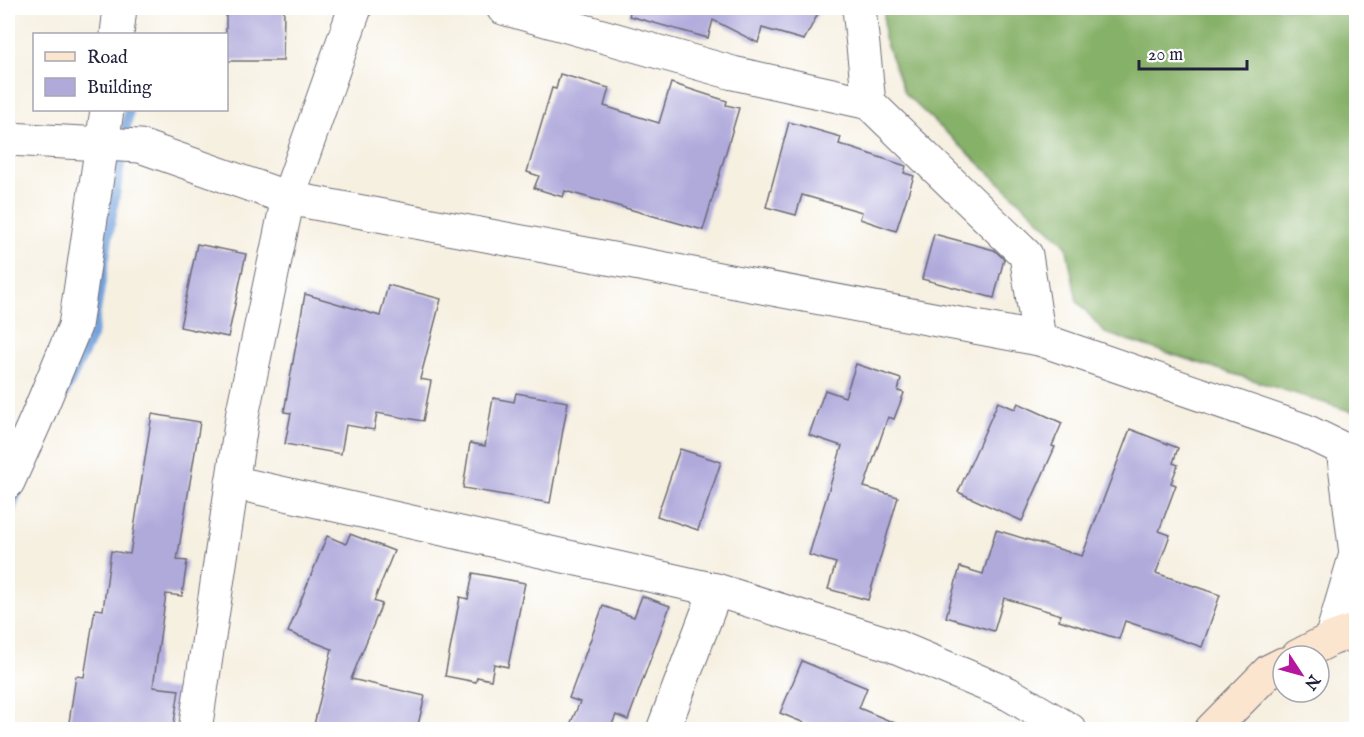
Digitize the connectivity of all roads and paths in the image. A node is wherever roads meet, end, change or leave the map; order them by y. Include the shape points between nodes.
1 (120, 8) edge
2 (355, 8) edge
3 (503, 8) edge
4 (860, 8) edge
5 (558, 15) edge
6 (117, 33) edge
7 (869, 104) junction
8 (107, 111) edge
9 (8, 139) edge
10 (117, 144) junction
11 (288, 198) junction
12 (1039, 339) junction
13 (1350, 455) edge
14 (8, 482) edge
15 (232, 482) junction
16 (1356, 554) edge
17 (716, 590) junction
18 (1344, 634) edge
19 (1323, 644) edge
20 (1271, 670) edge
21 (195, 729) edge
22 (663, 729) edge
23 (1070, 729) edge
24 (1211, 729) edge

1 - 6 street
2 - 11 street
3 - 5 street
4 - 7 street
5 - 7 street via 733,73
7 - 12 street via 1026,255
8 - 10 street
9 - 10 street
10 - 11 street
10 - 14 street via 75,326
11 - 12 street
11 - 15 street
12 - 13 street via 1304,430
13 - 16 street
15 - 17 street
15 - 21 street
16 - 18 street
17 - 22 street
17 - 23 street via 892,645 1009,694
18 - 19 street
20 - 24 street

